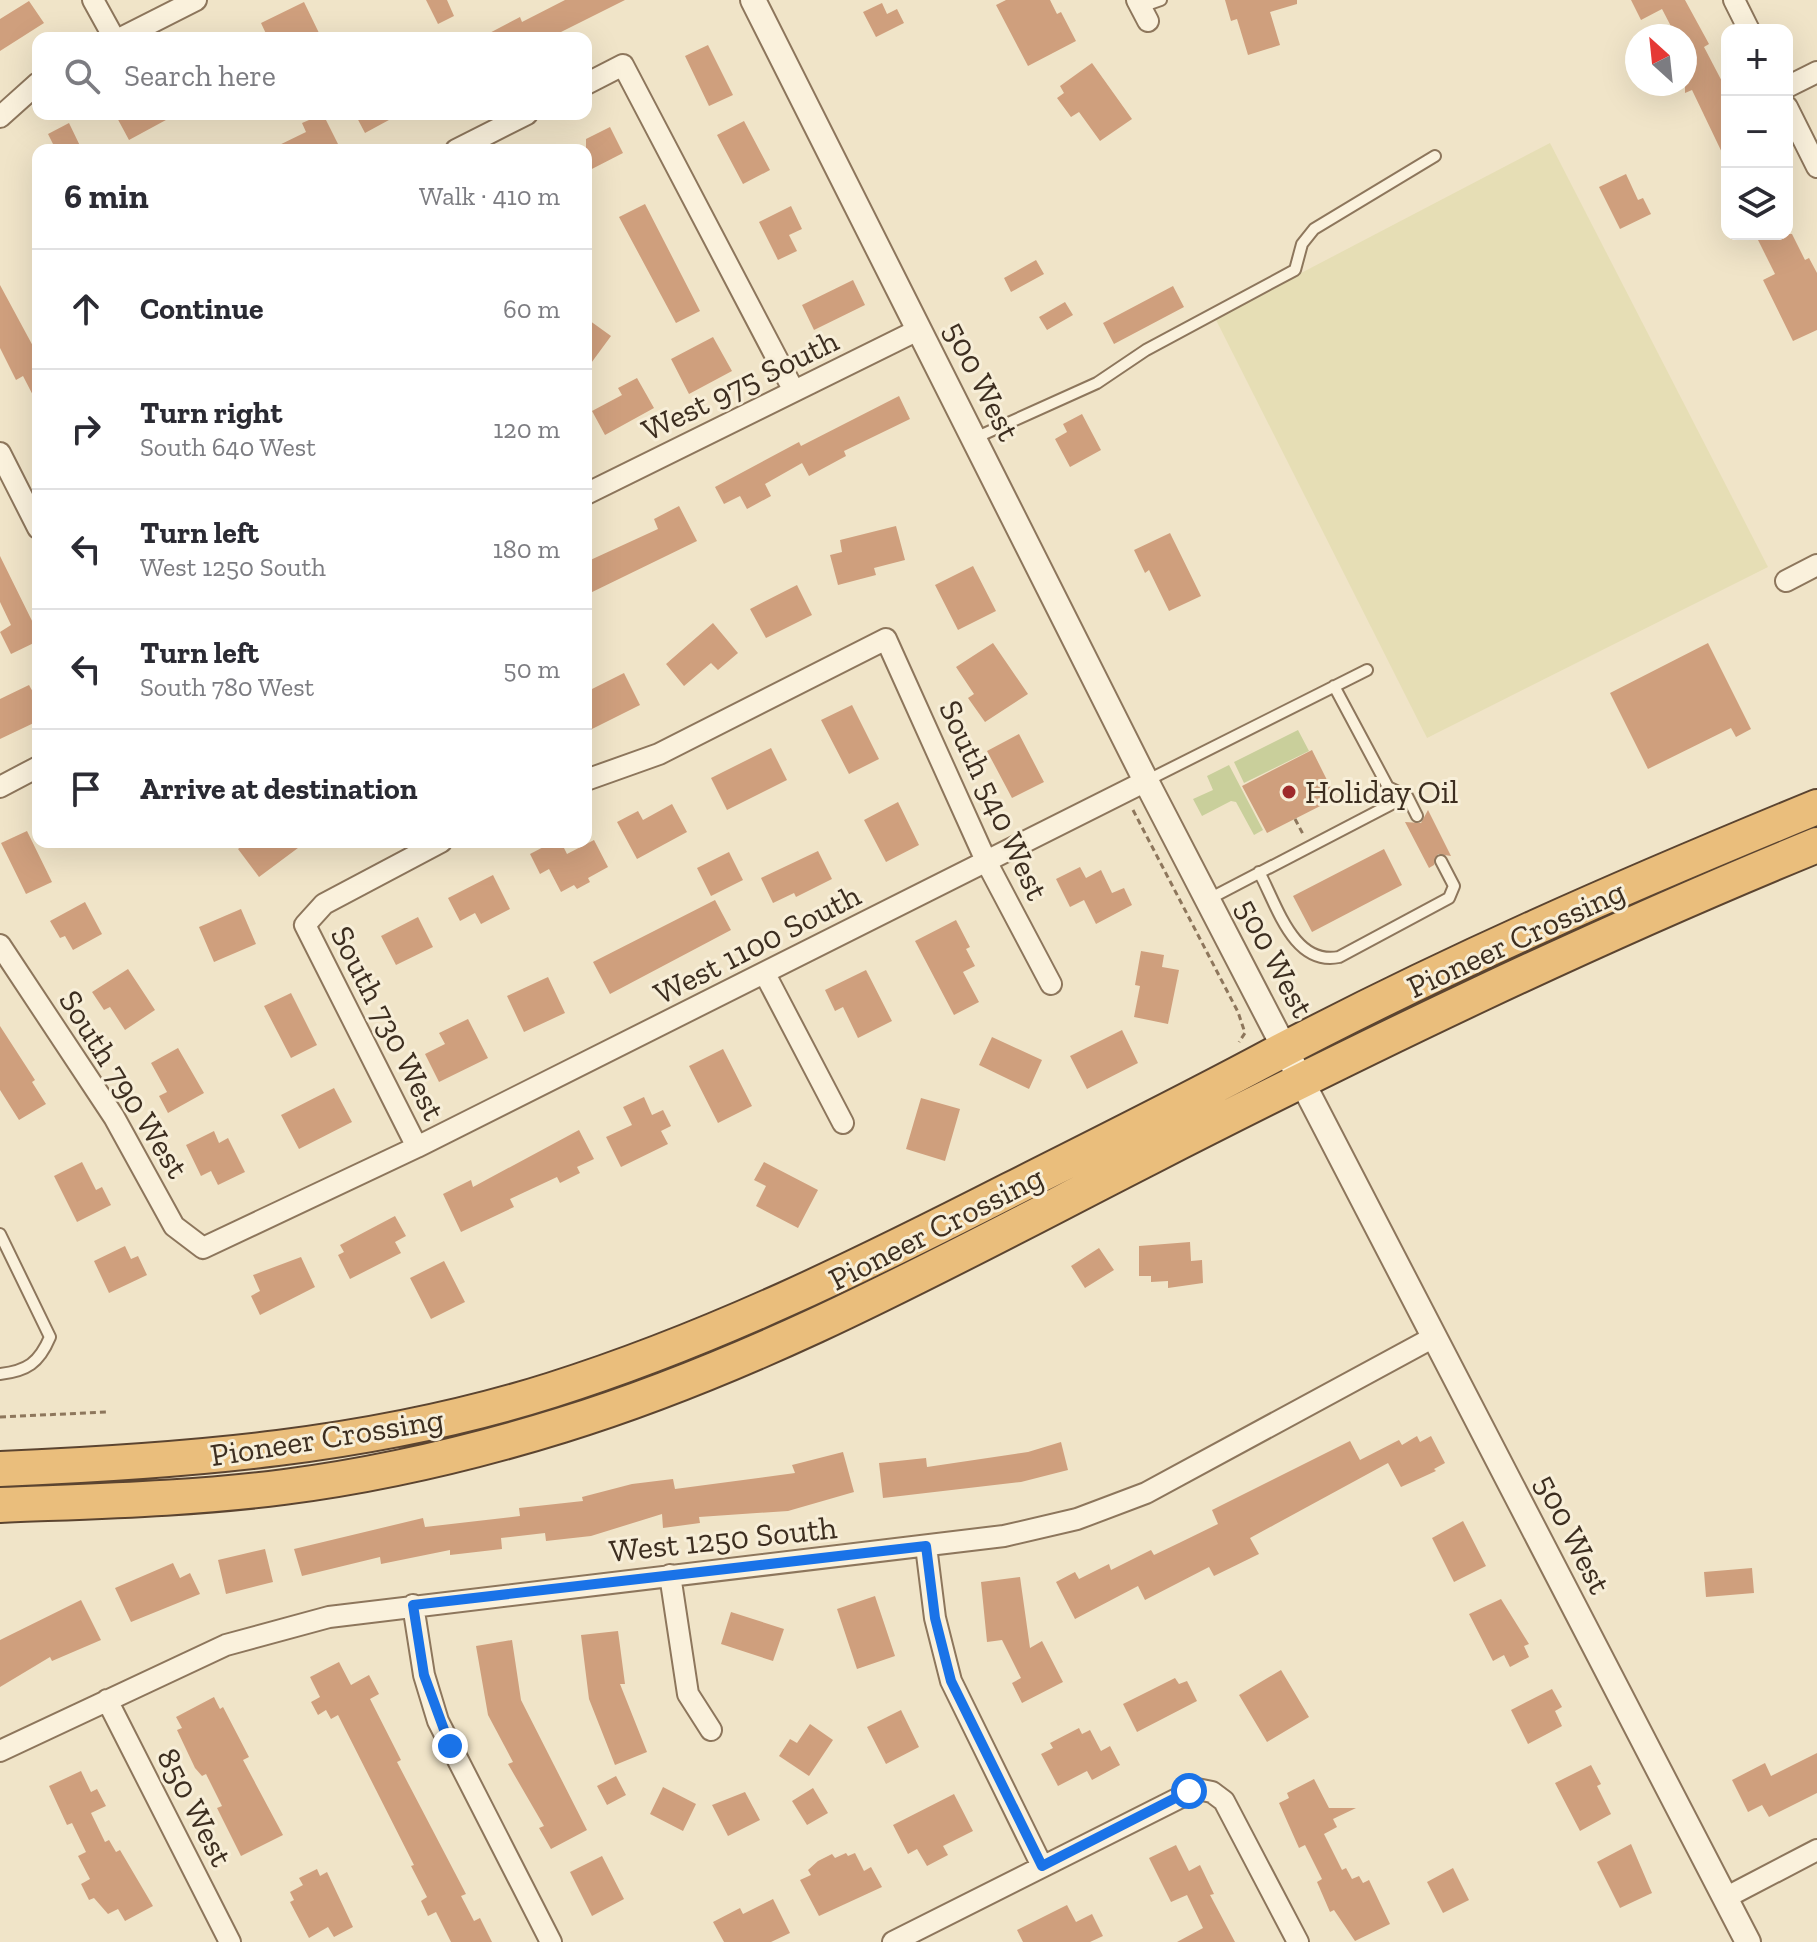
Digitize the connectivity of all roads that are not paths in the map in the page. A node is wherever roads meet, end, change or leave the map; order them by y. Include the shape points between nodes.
1 (93, 0) edge
2 (196, 0) edge
3 (753, 0) edge
4 (1734, 0) edge
5 (1746, 24) edge
6 (111, 32) edge
7 (133, 32) edge
8 (1817, 72) edge
9 (592, 81) edge
10 (1793, 84) edge
11 (32, 88) edge
12 (0, 117) edge
13 (1793, 119) edge
14 (515, 120) edge
15 (468, 144) edge
16 (1435, 156) dead end
17 (1817, 167) edge
18 (920, 329) junction
19 (794, 391) junction
20 (975, 438) junction
21 (0, 453) edge
22 (592, 491) edge
23 (32, 516) edge
24 (1817, 565) edge
25 (1786, 581) dead end
26 (1367, 670) dead end
27 (1334, 686) junction
28 (32, 770) edge
29 (592, 778) edge
30 (1146, 781) junction
31 (0, 787) edge
32 (1407, 796) junction
33 (1817, 807) edge
34 (1417, 816) dead end
35 (1817, 845) edge
36 (430, 848) edge
37 (1441, 861) dead end
38 (987, 863) junction
39 (1259, 872) junction
40 (1208, 900) junction
41 (0, 945) edge
42 (765, 974) junction
43 (1051, 984) dead end
44 (1286, 1049) junction
45 (1303, 1079) junction
46 (843, 1123) dead end
47 (417, 1147) junction
48 (0, 1234) edge
49 (203, 1248) joint
50 (1434, 1337) junction
51 (0, 1374) edge
52 (0, 1469) edge
53 (0, 1505) edge
54 (926, 1546) junction
55 (670, 1575) junction
56 (413, 1605) junction
57 (107, 1700) junction
58 (711, 1730) dead end
59 (0, 1751) edge
60 (1817, 1850) edge
61 (1042, 1866) junction
62 (1725, 1898) junction
63 (230, 1942) edge
64 (551, 1942) edge
65 (893, 1942) edge
66 (1298, 1942) edge
67 (1748, 1942) edge

1 - 6 street
2 - 7 street
3 - 18 street, 500 West
4 - 5 street
8 - 10 street
9 - 19 street via 623,65
11 - 12 street
13 - 17 street
14 - 15 street
16 - 20 lane via 1314,229 1302,244 1295,270 1146,350 1097,383
18 - 19 street, West 975 South
18 - 20 street, 500 West
19 - 22 street, West 975 South
20 - 30 street, 500 West
21 - 23 street
24 - 25 street
26 - 27 lane, West 1100 South
27 - 30 lane, West 1100 South
27 - 32 lane via 1388,787
28 - 31 street
29 - 38 street, South 540 West via 659,754 886,639
30 - 38 street, West 1100 South
30 - 40 street, 500 West
32 - 34 lane
32 - 39 lane
33 - 44 highway, Pioneer Crossing via 1530,929
35 - 45 highway, Pioneer Crossing via 1551,959
36 - 47 street, South 730 West via 324,904 305,925
37 - 39 lane via 1454,886 1449,898 1326,960 1301,949
38 - 42 street, West 1100 South
38 - 43 street, South 540 West
39 - 40 lane
40 - 44 street, 500 West
41 - 49 street, South 790 West via 114,1117 174,1226
42 - 46 street
42 - 47 street, West 1100 South
44 - 45 street, 500 West
44 - 52 highway, Pioneer Crossing via 835,1279 659,1354 548,1392 420,1425 279,1451
45 - 50 street, 500 West
45 - 53 highway, Pioneer Crossing via 845,1313 672,1387 561,1425 432,1460 285,1487
47 - 49 street, West 1100 South
48 - 51 lane via 50,1337 30,1367
50 - 54 street, West 1250 South via 1146,1493 1077,1519
50 - 62 street, 500 West
54 - 55 street, West 1250 South
54 - 61 street via 935,1618 951,1681
55 - 56 street, West 1250 South
55 - 58 street via 688,1694
56 - 57 street, West 1250 South via 329,1617 226,1645
56 - 64 street via 438,1721
57 - 59 street, West 1250 South
57 - 63 street, 850 West
60 - 62 street
61 - 65 street
61 - 66 street via 1189,1791 1212,1792 1229,1808
62 - 67 street, 500 West

